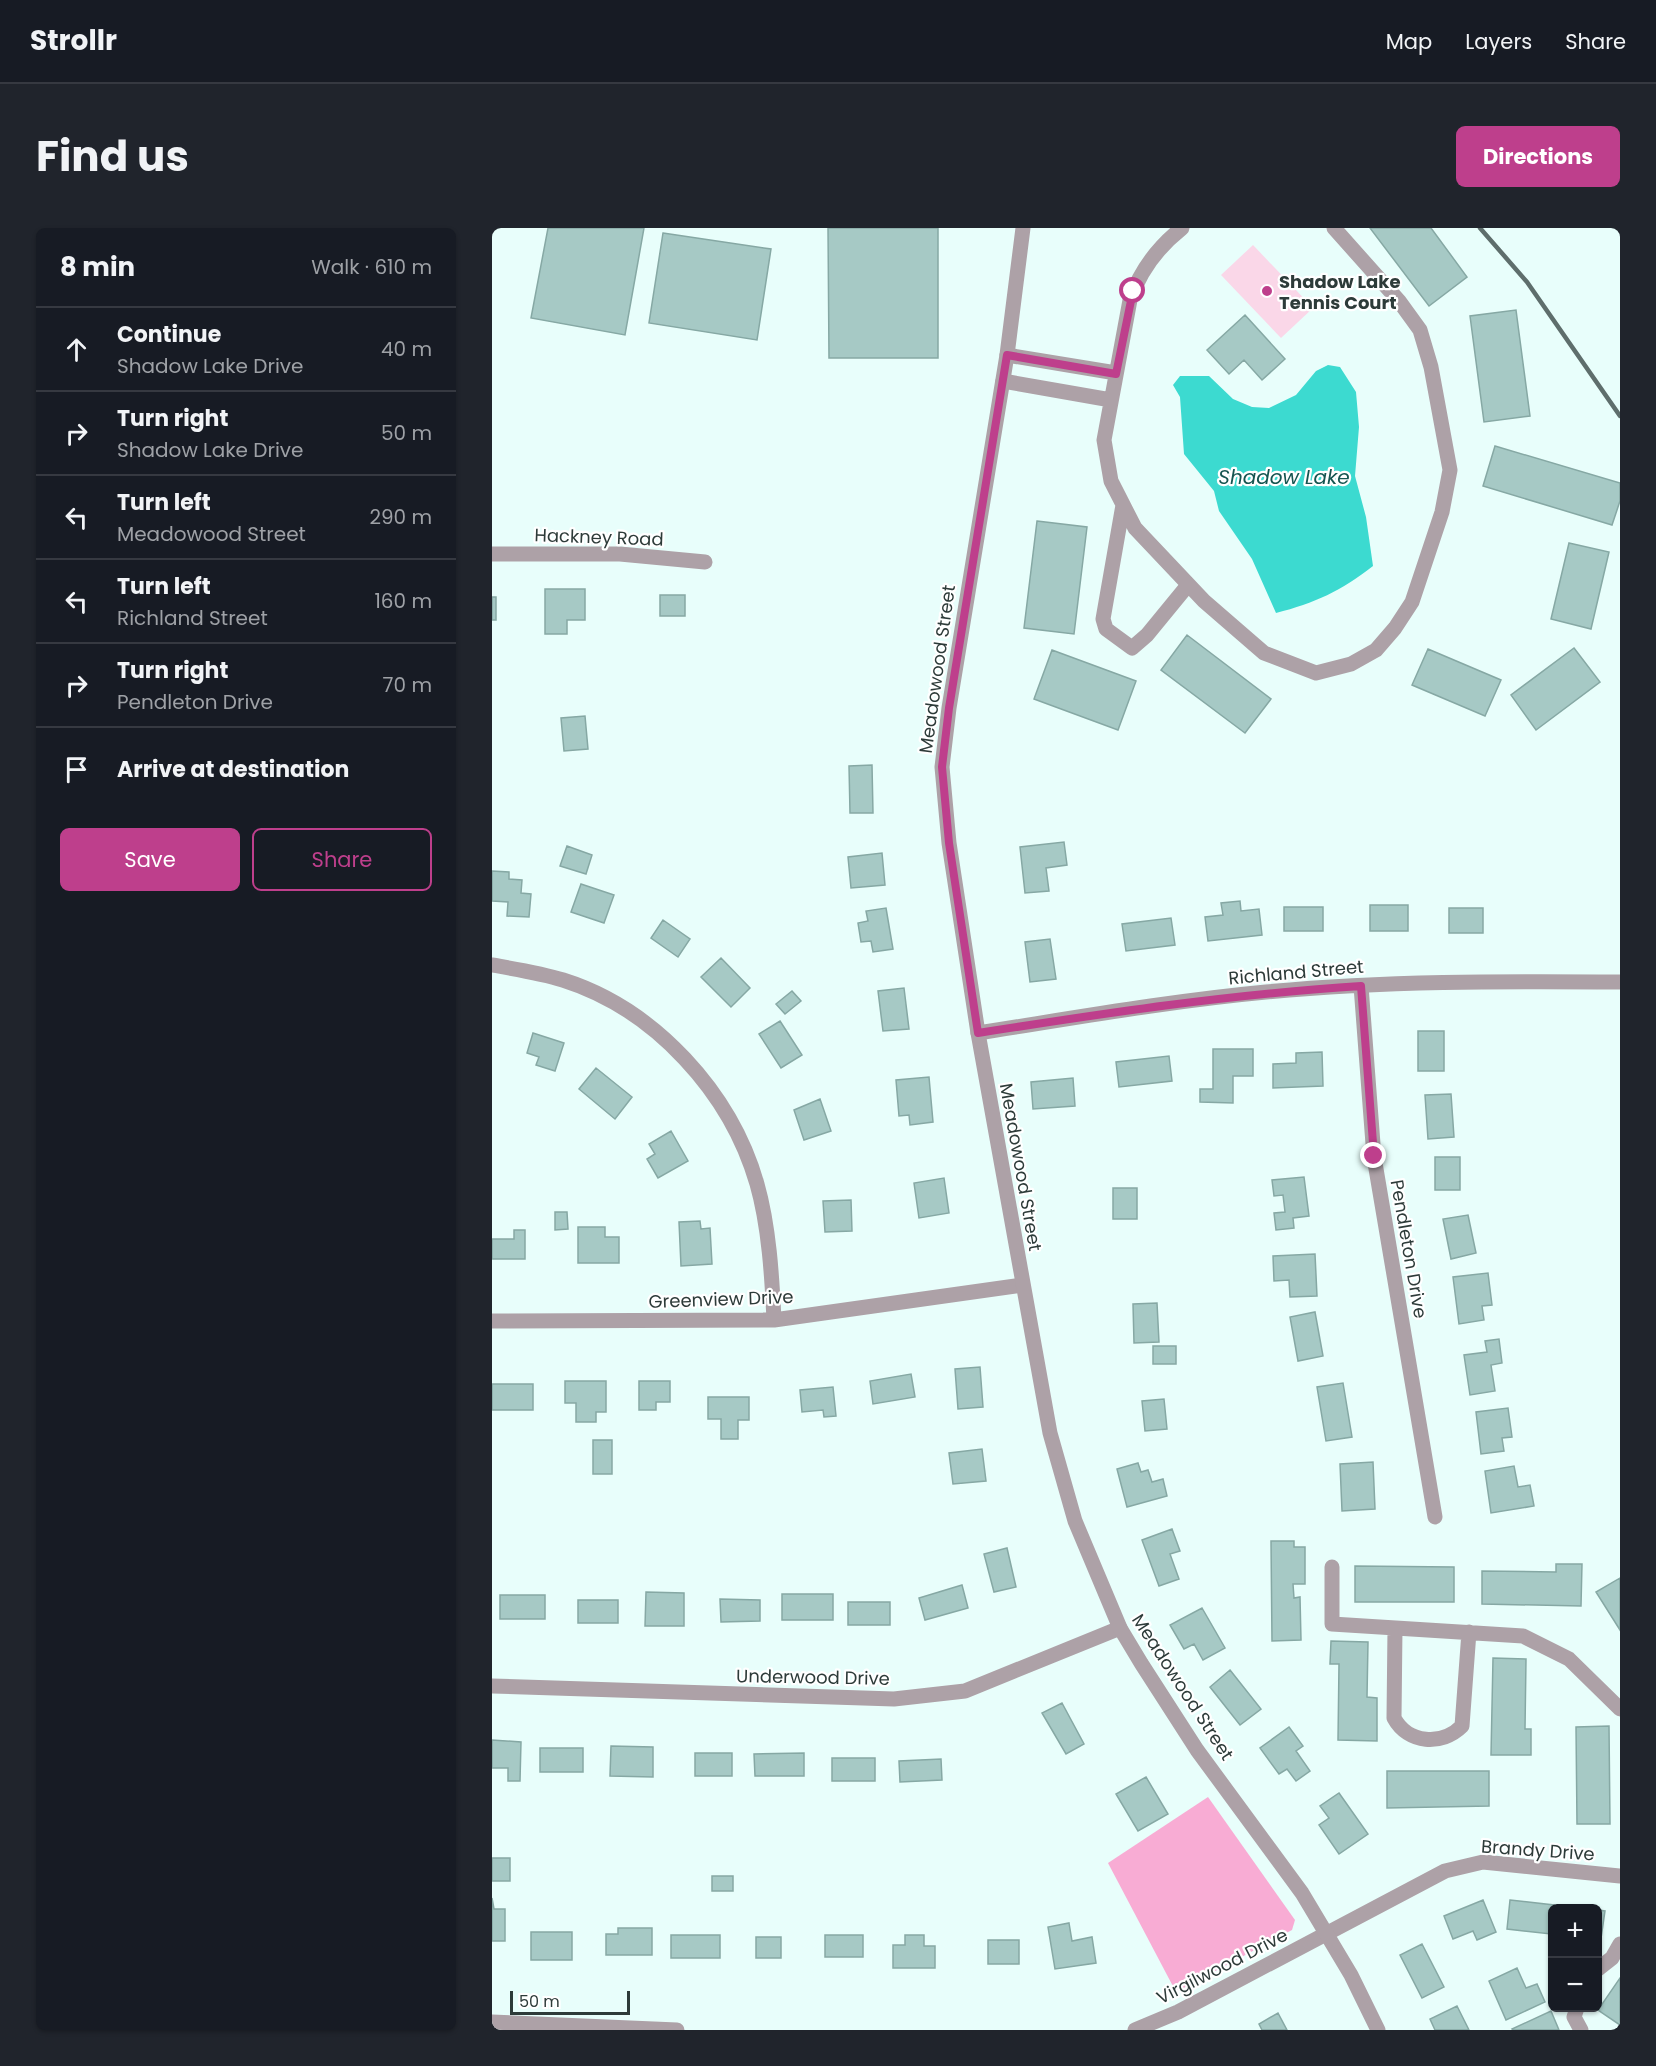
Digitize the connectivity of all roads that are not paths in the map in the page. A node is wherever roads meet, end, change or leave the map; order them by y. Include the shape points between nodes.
1 (1023, 228) edge
2 (1182, 228) edge
3 (1334, 228) edge
4 (1007, 355) junction
5 (1116, 374) junction
6 (1003, 381) junction
7 (1111, 400) junction
8 (1123, 505) junction
9 (492, 554) edge
10 (705, 562) dead end
11 (1188, 585) junction
12 (492, 965) edge
13 (1620, 982) edge
14 (1361, 986) junction
15 (978, 1033) junction
16 (1022, 1285) junction
17 (774, 1320) junction
18 (492, 1321) edge
19 (1435, 1517) dead end
20 (1332, 1567) dead end
21 (1120, 1628) junction
22 (1395, 1628) junction
23 (1468, 1632) junction
24 (492, 1686) edge
25 (1620, 1709) edge
26 (1620, 1876) edge
27 (1326, 1934) junction
28 (1620, 1944) edge
29 (1602, 1966) edge
30 (1575, 2012) edge
31 (492, 2022) edge
32 (676, 2030) edge
33 (1135, 2030) edge
34 (1378, 2030) edge
35 (1581, 2030) edge

1 - 4 street, Meadowood Street
2 - 5 street via 1165,242 1137,278
3 - 11 street via 1420,330 1431,367 1450,470 1443,512 1412,602 1375,651 1351,664 1316,673 1264,653
4 - 5 street
4 - 6 street, Meadowood Street
5 - 7 street
6 - 7 street
6 - 15 street, Meadowood Street via 942,767 949,843
7 - 8 street via 1104,440 1111,481
8 - 11 street via 1135,528
8 - 11 street via 1103,619 1106,629 1132,648
9 - 10 street, Hackney Road via 620,554
12 - 17 street via 564,980 608,1000 652,1028 692,1066 730,1119 757,1185
13 - 14 street, Richland Street
14 - 15 street, Richland Street via 1254,993
14 - 19 street, Pendleton Drive via 1374,1156
15 - 16 street, Meadowood Street
16 - 17 street, Greenview Drive
16 - 21 street, Meadowood Street via 1050,1433 1084,1543
17 - 18 street, Greenview Drive
20 - 22 street via 1332,1624
21 - 24 street, Underwood Drive via 966,1691 894,1699
21 - 27 street, Meadowood Street via 1174,1716 1276,1854
22 - 23 street
22 - 23 street via 1394,1718 1409,1735 1429,1740 1454,1735 1462,1726
23 - 25 street via 1523,1636 1560,1654
26 - 27 street, Brandy Drive via 1483,1862 1445,1872
27 - 33 street, Virgilwood Drive via 1178,2012
27 - 34 street, Meadowood Street
28 - 29 street
30 - 35 street
31 - 32 street

